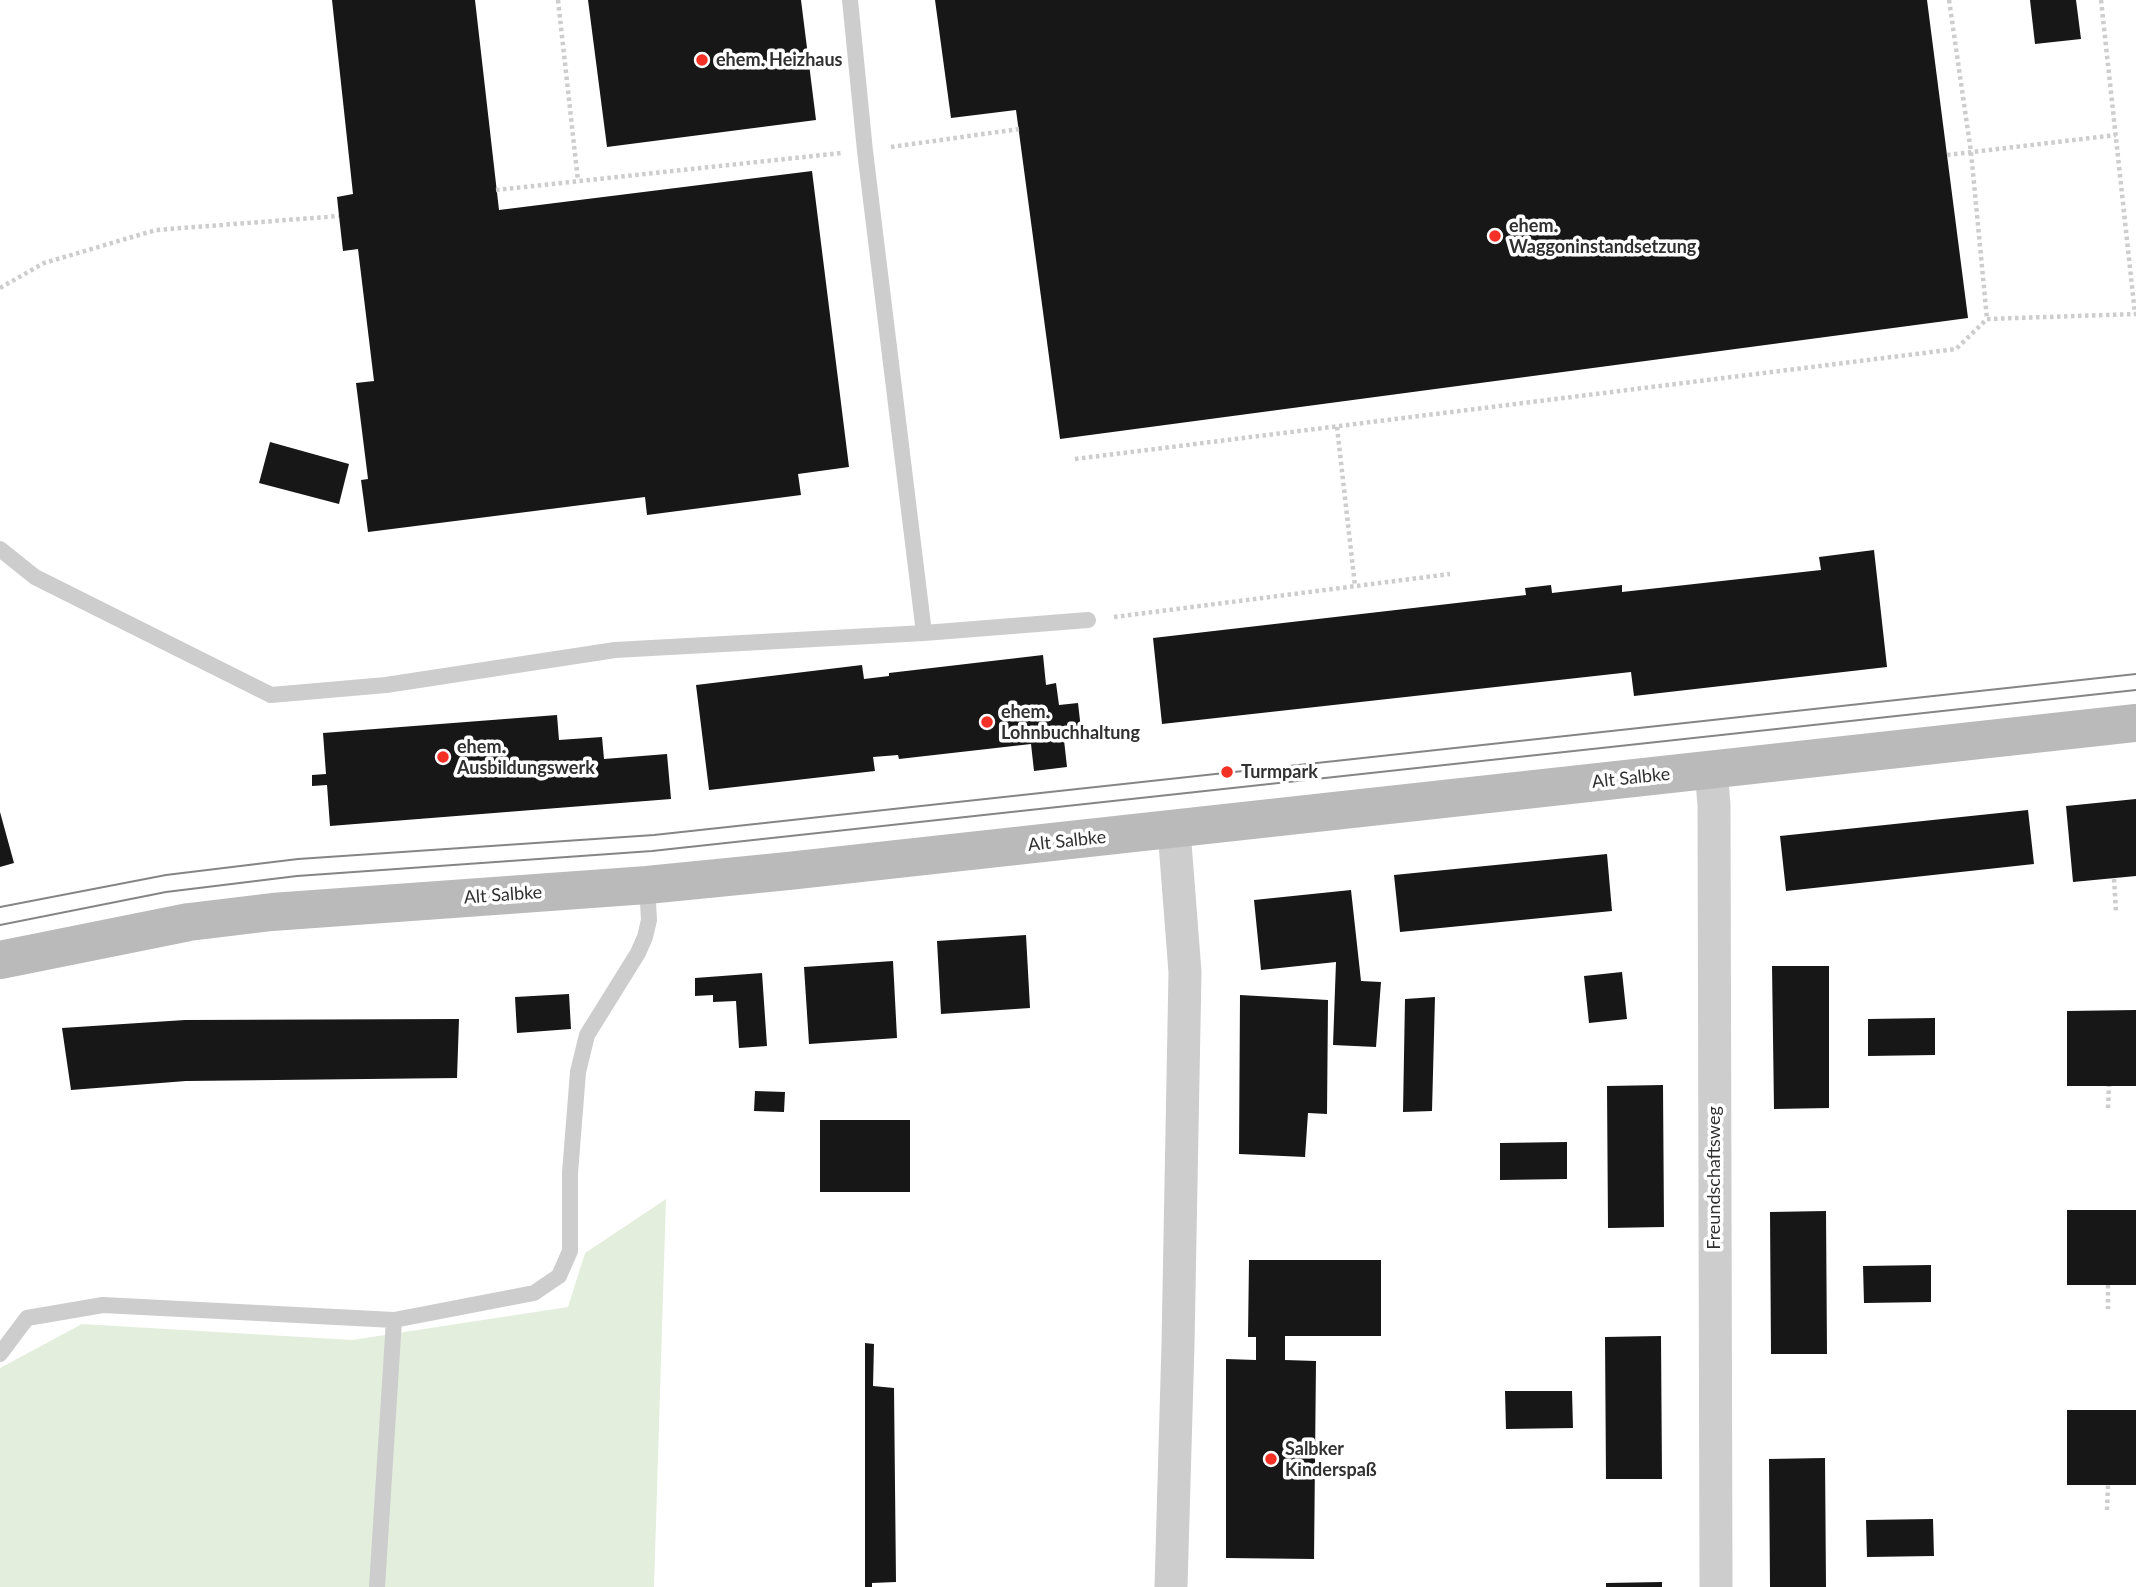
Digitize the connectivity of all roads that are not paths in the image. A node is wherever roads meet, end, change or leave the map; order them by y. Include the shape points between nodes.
1 (850, 0) edge
2 (0, 549) edge
3 (1088, 620) road end
4 (924, 633) junction
5 (2136, 723) edge
6 (1711, 769) junction
7 (1174, 830) junction
8 (647, 885) junction
9 (0, 960) edge
10 (394, 1320) junction
11 (0, 1354) edge
12 (377, 1587) edge
13 (1171, 1587) edge
14 (1716, 1587) edge

1 - 4 lane
2 - 4 lane via 35,577 271,695 386,685 615,650
3 - 4 lane
5 - 6 main road, Alt Salbke
6 - 7 main road, Alt Salbke
6 - 14 street, Freundschaftsweg
7 - 8 main road, Alt Salbke
7 - 13 street via 1185,985
8 - 9 main road, Alt Salbke via 272,912 189,922
8 - 10 lane via 645,937 587,1035 578,1072 570,1251 559,1276 534,1293
10 - 11 lane via 103,1305 27,1318
10 - 12 lane

